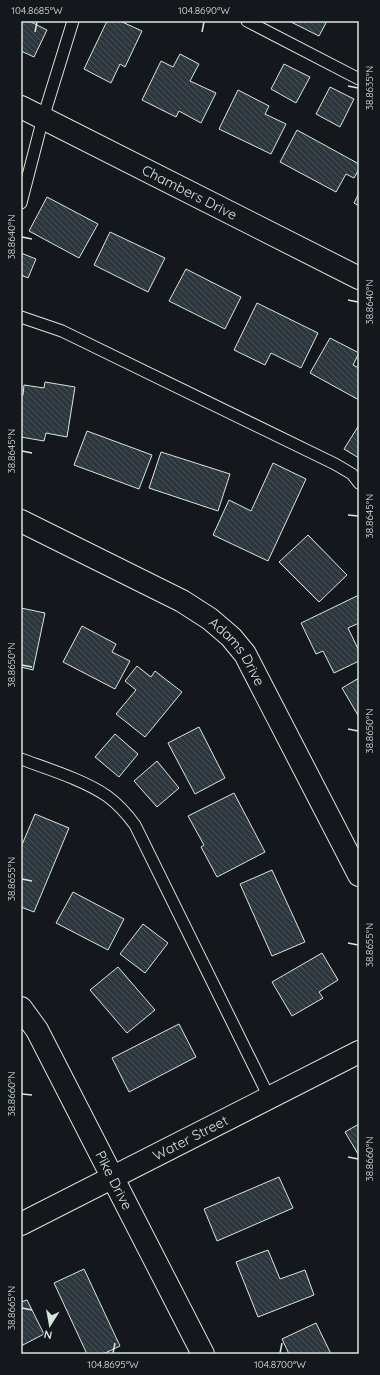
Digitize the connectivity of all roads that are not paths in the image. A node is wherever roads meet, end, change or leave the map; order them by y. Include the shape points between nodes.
1 (73, 21) edge
2 (247, 21) edge
3 (359, 79) edge
4 (21, 107) edge
5 (43, 118) junction
6 (21, 203) edge
7 (359, 278) edge
8 (21, 317) edge
9 (359, 483) edge
10 (21, 521) edge
11 (21, 759) edge
12 (359, 875) edge
13 (21, 1008) edge
14 (359, 1052) edge
15 (269, 1097) junction
16 (112, 1177) junction
17 (21, 1224) edge
18 (203, 1354) edge

1 - 5 lane
2 - 3 lane
4 - 5 street, Chambers Drive
5 - 6 lane
5 - 7 street, Chambers Drive
8 - 9 lane via 62,331 328,461 352,474
10 - 12 street, Adams Drive via 182,601 210,619 231,637 245,654
11 - 15 lane via 84,784 107,796 124,810 135,825
13 - 16 street, Pike Drive via 36,1030
14 - 15 street, Water Street
15 - 16 street, Water Street
16 - 17 street, Water Street
16 - 18 street, Pike Drive

